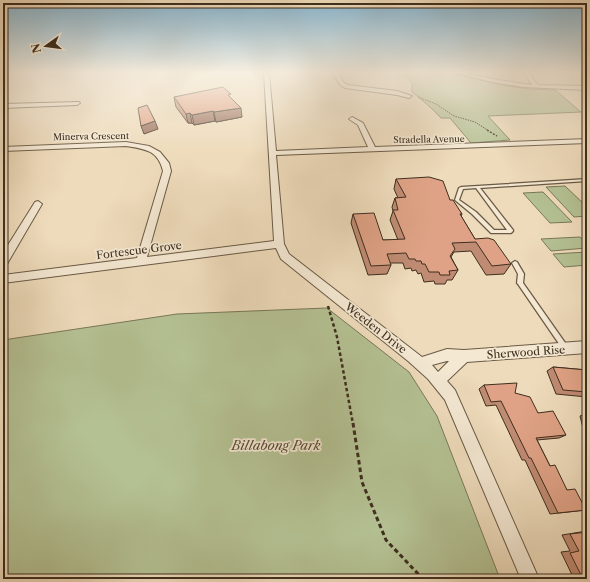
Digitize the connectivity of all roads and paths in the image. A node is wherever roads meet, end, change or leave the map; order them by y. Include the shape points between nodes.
1 (268, 100) edge
2 (427, 100) edge
3 (77, 103) dead end
4 (3, 106) edge
5 (352, 119) dead end
6 (502, 139) dead end
7 (587, 141) edge
8 (3, 149) edge
9 (372, 149) junction
10 (272, 153) junction
11 (587, 180) edge
12 (477, 187) junction
13 (38, 204) dead end
14 (279, 244) junction
15 (3, 261) edge
16 (141, 262) junction
17 (515, 263) dead end
18 (3, 279) edge
19 (328, 306) dead end
20 (587, 347) edge
21 (566, 349) junction
22 (464, 356) junction
23 (420, 363) junction
24 (439, 381) junction
25 (423, 579) edge
26 (530, 579) edge

1 - 10 street
2 - 6 path via 454,116 475,122
3 - 4 street
5 - 9 street via 361,124
7 - 9 street, Stradella Avenue
8 - 16 street, Minerva Crescent via 126,144 147,147 161,156 166,163 167,171
9 - 10 street, Stradella Avenue
10 - 14 street
11 - 12 lane
12 - 12 lane via 461,188 457,200 493,232 511,231
13 - 15 street
14 - 16 street, Fortescue Grove
14 - 23 street, Weeden Drive via 285,256
16 - 18 street, Fortescue Grove
17 - 21 lane via 521,274 520,282
19 - 25 path via 337,336 362,482 386,540
20 - 21 street, Sherwood Rise
21 - 22 street, Sherwood Rise
22 - 23 street, Sherwood Rise via 447,355
22 - 24 street
23 - 24 street, Weeden Drive
24 - 26 street, Weeden Drive via 457,409

